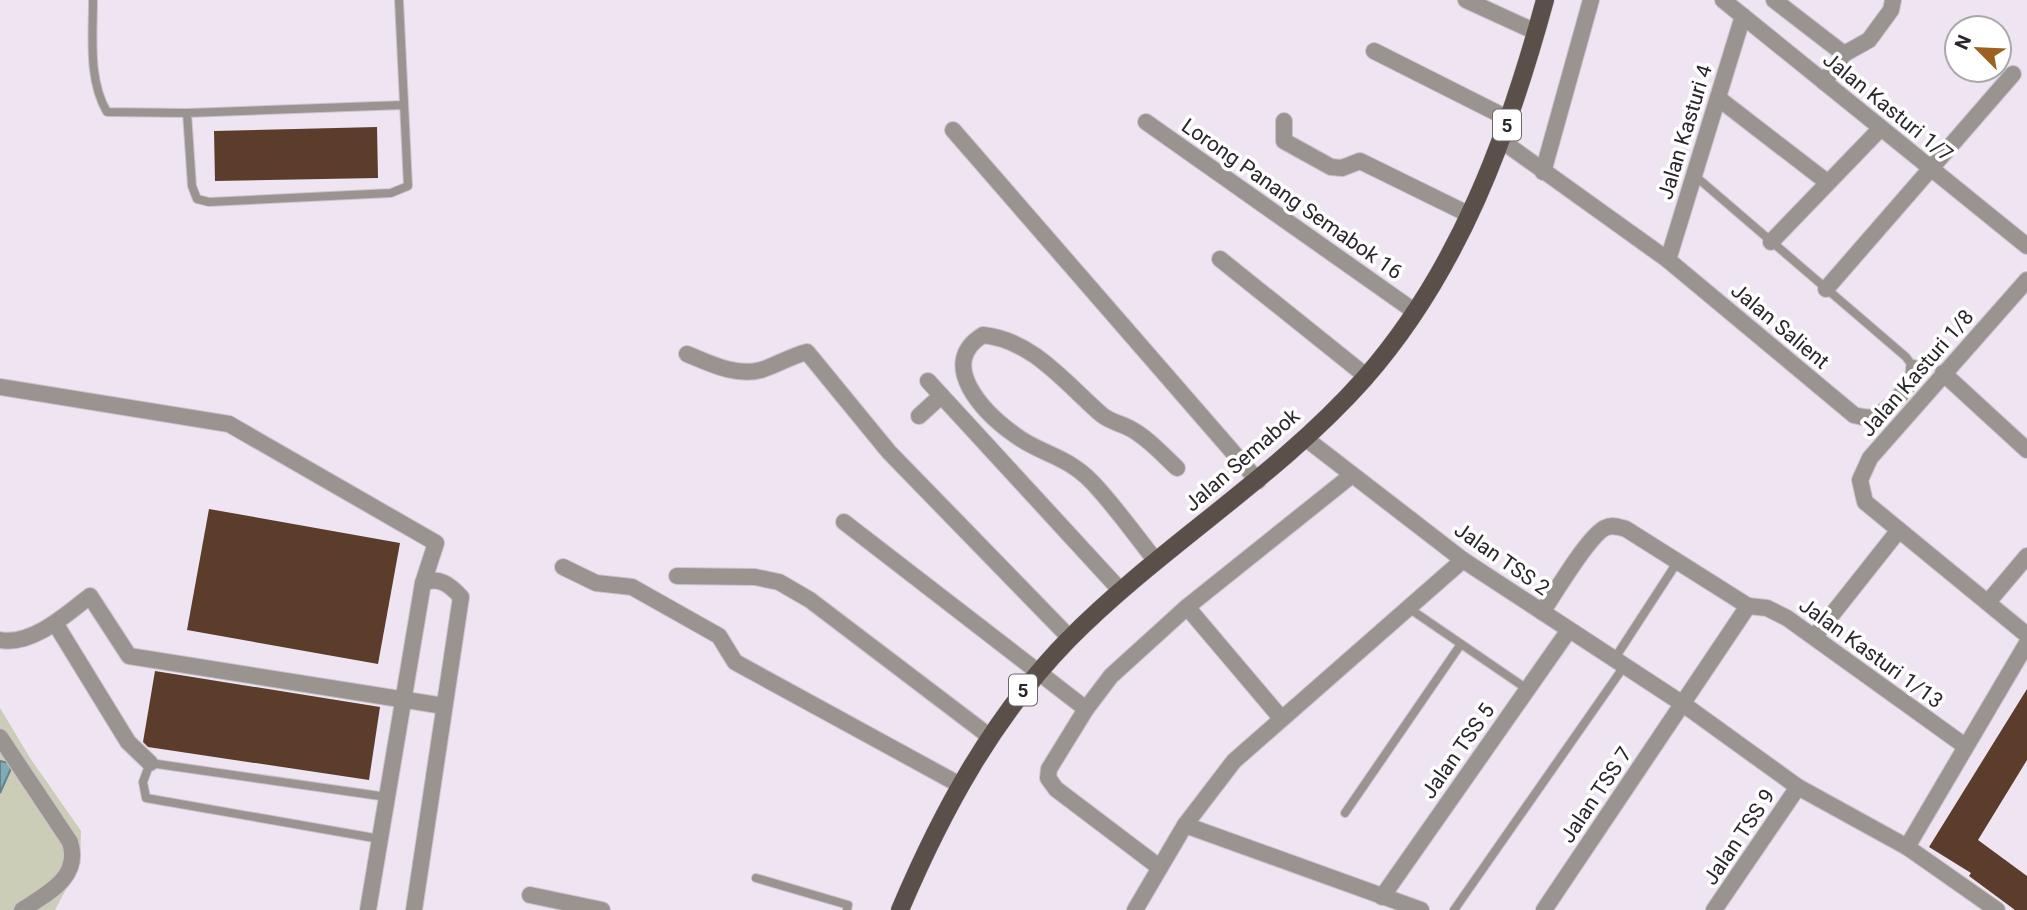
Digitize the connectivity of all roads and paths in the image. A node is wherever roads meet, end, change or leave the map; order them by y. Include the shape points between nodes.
1 (93, 0) edge
2 (400, 0) edge
3 (1466, 0) edge
4 (1545, 0) edge
5 (1591, 0) edge
6 (1723, 0) edge
7 (1774, 0) edge
8 (1893, 0) edge
9 (1743, 16) junction
10 (1536, 33) junction
11 (1374, 51) dead end
12 (1844, 54) junction
13 (1824, 82) junction
14 (2004, 84) edge
15 (1718, 98) junction
16 (402, 104) junction
17 (187, 113) junction
18 (1509, 119) junction
19 (1284, 121) dead end
20 (1146, 122) dead end
21 (1881, 128) junction
22 (953, 130) dead end
23 (1502, 141) junction
24 (1536, 167) junction
25 (1931, 169) junction
26 (1694, 175) junction
27 (1827, 182) junction
28 (1470, 215) junction
29 (1771, 242) junction
30 (2027, 246) edge
31 (1220, 259) dead end
32 (1668, 260) junction
33 (2027, 280) edge
34 (1826, 289) junction
35 (1414, 311) junction
36 (687, 354) dead end
37 (1914, 368) joint
38 (1943, 373) junction
39 (1366, 376) junction
40 (928, 381) dead end
41 (0, 387) edge
42 (941, 396) junction
43 (919, 416) dead end
44 (1305, 438) junction
45 (2027, 450) edge
46 (1177, 468) dead end
47 (1352, 475) junction
48 (1258, 481) junction
49 (844, 522) dead end
50 (1899, 530) junction
51 (2027, 556) edge
52 (1463, 560) junction
53 (1156, 561) junction
54 (1678, 561) junction
55 (563, 567) dead end
56 (677, 576) dead end
57 (423, 583) junction
58 (1121, 591) junction
59 (1989, 601) junction
60 (1187, 607) junction
61 (1748, 607) junction
62 (1410, 609) junction
63 (1542, 612) junction
64 (55, 624) junction
65 (1569, 630) junction
66 (2027, 635) edge
67 (1815, 636) junction
68 (1070, 638) junction
69 (0, 640) edge
70 (2027, 643) edge
71 (1461, 644) junction
72 (1620, 662) junction
73 (1039, 671) junction
74 (1527, 689) junction
75 (403, 699) junction
76 (1683, 704) junction
77 (444, 706) junction
78 (1086, 709) junction
79 (1281, 719) junction
80 (989, 736) junction
81 (0, 737) edge
82 (1965, 746) junction
83 (150, 763) junction
84 (960, 785) junction
85 (1798, 787) junction
86 (387, 797) junction
87 (1345, 813) dead end
88 (1185, 825) junction
89 (380, 839) junction
90 (1907, 847) junction
91 (1159, 867) junction
92 (756, 878) dead end
93 (530, 894) dead end
94 (1382, 897) junction
95 (22, 910) edge
96 (368, 910) edge
97 (414, 910) edge
98 (601, 910) edge
99 (847, 910) edge
100 (900, 910) edge
101 (1135, 910) edge
102 (1421, 910) edge
103 (1454, 910) edge
104 (1544, 910) edge
105 (1714, 910) edge
106 (1997, 910) edge

1 - 17 lane via 94,67 98,98 107,112
2 - 16 lane
3 - 10 street
4 - 10 main road, Jalan Semabok / 5
5 - 24 street
6 - 9 street, Jalan Kasturi 1/7
7 - 12 street, Jalan Kasturi 1/7
8 - 12 street via 1869,40
9 - 13 street, Jalan Kasturi 1/7
9 - 15 street, Jalan Kasturi 4
10 - 18 main road, Jalan Semabok / 5
11 - 18 street
12 - 13 street
13 - 21 street, Jalan Kasturi 1/7
14 - 25 street
15 - 26 street, Jalan Kasturi 4
15 - 27 street
16 - 17 lane
16 - 17 lane via 408,186 391,193 222,202 197,198 192,186
18 - 23 main road, Jalan Semabok / 5
19 - 28 street via 1284,141 1331,167 1360,161
20 - 35 street, Lorong Panang Semabok 16
21 - 25 street, Jalan Kasturi 1/7
21 - 27 street
22 - 48 street
23 - 24 street, Jalan Salient
23 - 28 main road, Jalan Semabok / 5
24 - 32 street, Jalan Salient
25 - 30 street, Jalan Kasturi 1/7
25 - 34 street
26 - 29 lane
26 - 32 street, Jalan Kasturi 4
27 - 29 street
28 - 35 main road, Jalan Semabok / 5 via 1455,249
29 - 34 lane
31 - 39 street
32 - 37 street, Jalan Salient via 1854,415 1880,414 1913,380
33 - 38 street, Jalan Kasturi 1/8
34 - 37 lane via 1906,356
35 - 39 main road, Jalan Semabok / 5
36 - 68 street via 742,371 760,370 807,352 889,452
38 - 45 street
38 - 50 street, Jalan Kasturi 1/8 via 1863,469 1860,480 1865,502
39 - 44 main road, Jalan Semabok / 5
40 - 42 street
41 - 57 street via 229,424 436,543
42 - 43 street
42 - 58 street
44 - 47 street, Jalan TSS 2
44 - 48 main road, Jalan Semabok / 5
46 - 53 street via 1141,436 1103,415 1027,348 983,335 966,350 962,374 983,405 1016,436 1053,453 1092,481
47 - 52 street, Jalan TSS 2
47 - 60 street
48 - 53 main road, Jalan Semabok / 5
49 - 73 street
50 - 59 street
50 - 67 street
51 - 59 street
52 - 62 street
52 - 63 street, Jalan TSS 2
53 - 58 main road, Jalan Semabok / 5
54 - 61 street
54 - 63 street via 1626,529 1603,528
54 - 72 lane
55 - 84 street via 596,583 632,587 719,636 735,662
56 - 80 street via 755,577 779,582 810,600
57 - 75 street
57 - 77 street via 430,579 442,582 461,597
58 - 68 main road, Jalan Semabok / 5
59 - 66 street
60 - 78 street via 1111,676
60 - 79 street
61 - 67 street, Jalan Kasturi 1/13 via 1777,612
61 - 76 street, Jalan TSS 7
62 - 71 lane
62 - 79 street
63 - 65 street, Jalan TSS 2
64 - 69 street via 19,639
64 - 75 street via 90,596 130,656
64 - 83 street via 128,742
65 - 72 street, Jalan TSS 2
65 - 74 street, Jalan TSS 5
67 - 82 street, Jalan Kasturi 1/13
68 - 73 main road, Jalan Semabok / 5
70 - 82 street
71 - 74 lane
71 - 87 lane
72 - 76 street, Jalan TSS 2
72 - 103 lane
73 - 78 street
73 - 80 main road, Jalan Semabok / 5
74 - 94 street, Jalan TSS 5
75 - 77 street
75 - 86 street
76 - 85 street, Jalan TSS 2
76 - 104 street, Jalan TSS 7
77 - 97 street
78 - 91 street via 1048,778 1056,789
79 - 88 street via 1234,761
80 - 84 main road, Jalan Semabok / 5
81 - 95 street via 70,842 74,857 58,886
82 - 90 street
83 - 86 lane
83 - 89 lane via 143,782 146,798
84 - 100 main road, Jalan Semabok / 5
85 - 90 street, Jalan TSS 2
85 - 105 street, Jalan TSS 9
86 - 89 street
88 - 91 street
88 - 94 street
89 - 96 street
90 - 106 street, Jalan TSS 2
91 - 101 street
92 - 99 lane via 848,905
93 - 98 street
94 - 102 street

